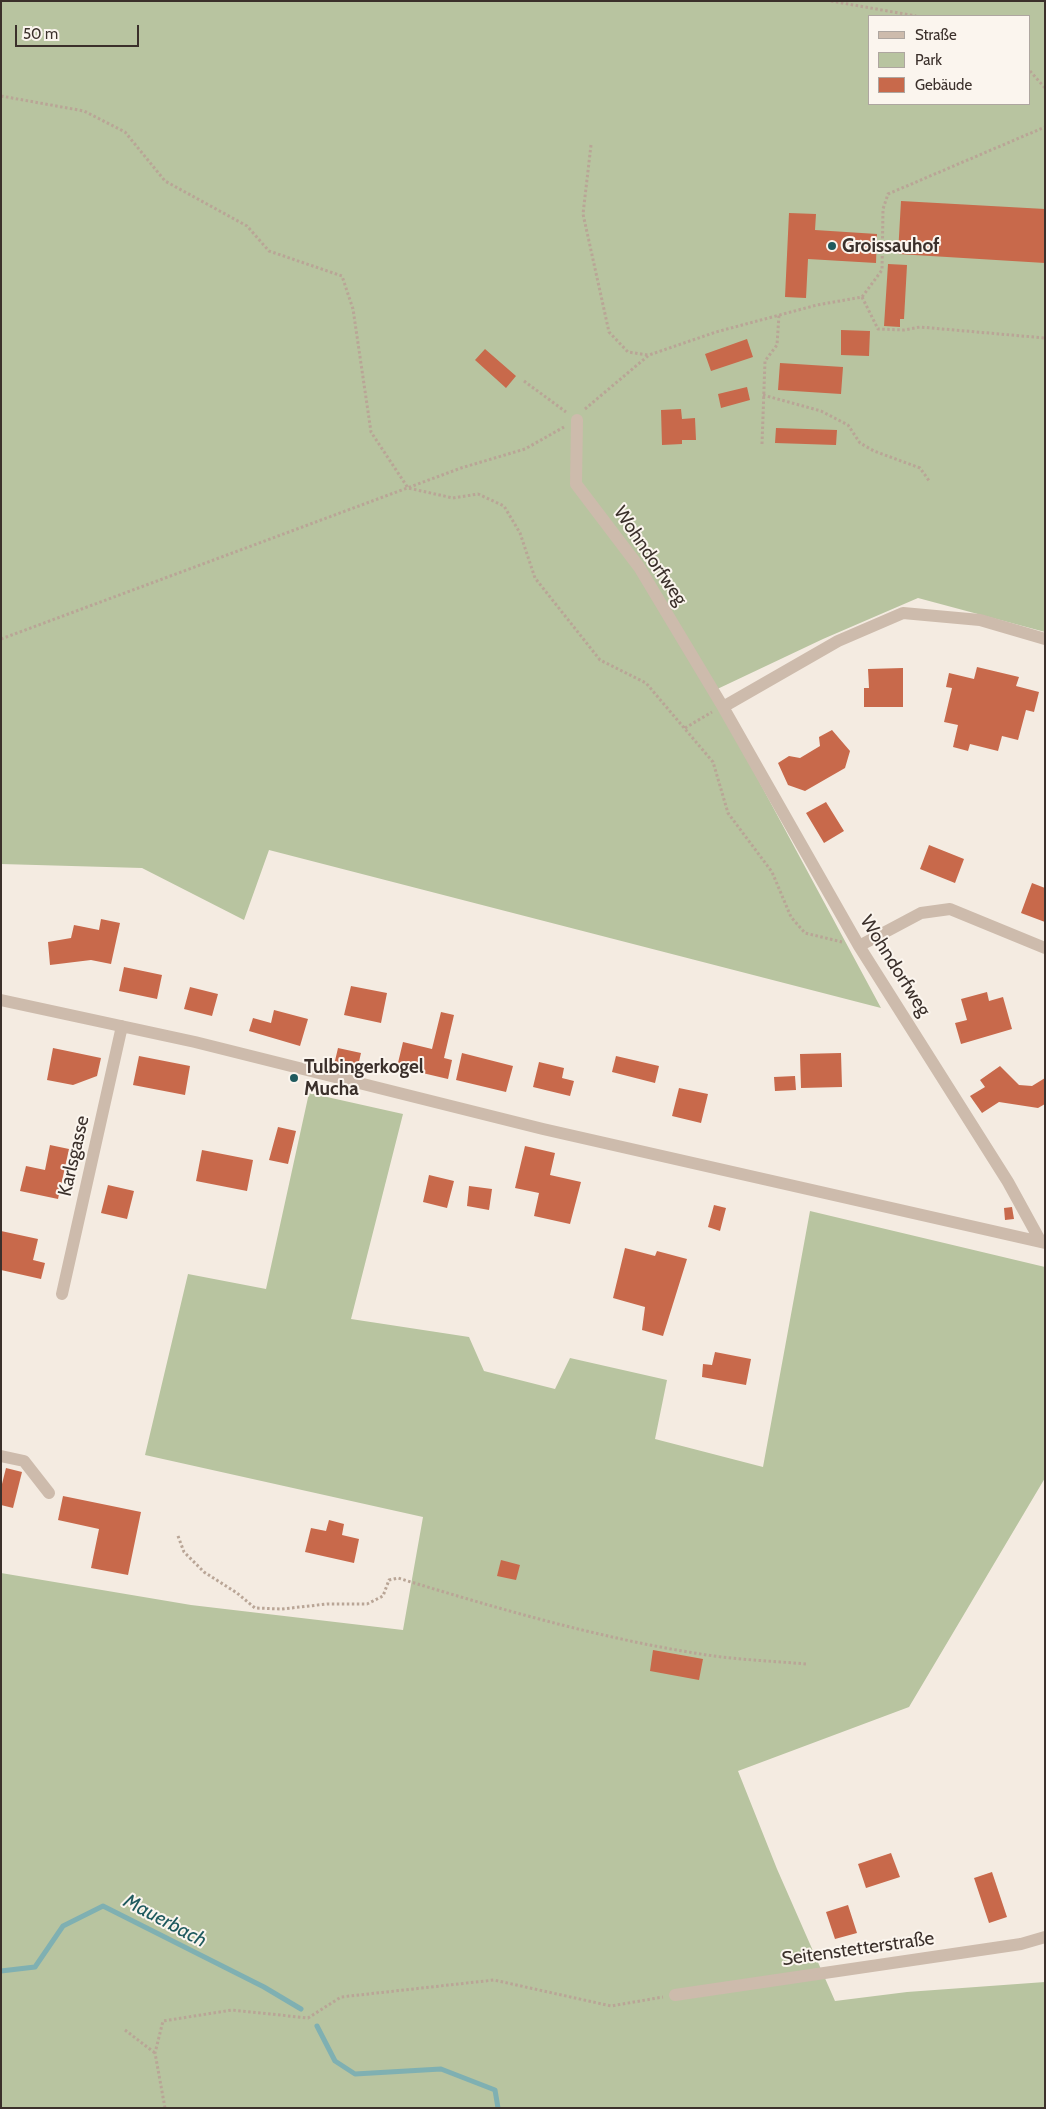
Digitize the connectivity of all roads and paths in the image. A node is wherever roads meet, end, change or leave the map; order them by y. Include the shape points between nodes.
1 (831, 1) edge
2 (910, 15) edge
3 (1031, 72) edge
4 (1045, 88) edge
5 (1, 96) edge
6 (1045, 127) edge
7 (591, 145) dead end
8 (862, 297) junction
9 (779, 315) junction
10 (1045, 338) edge
11 (649, 355) junction
12 (524, 381) dead end
13 (764, 394) junction
14 (577, 420) junction
15 (762, 444) dead end
16 (930, 482) dead end
17 (408, 488) junction
18 (1, 639) edge
19 (1045, 639) edge
20 (723, 707) junction
21 (685, 728) junction
22 (859, 946) junction
23 (1045, 948) edge
24 (1, 1000) edge
25 (122, 1026) junction
26 (1043, 1243) edge
27 (62, 1294) dead end
28 (1, 1456) edge
29 (49, 1493) dead end
30 (178, 1536) dead end
31 (806, 1664) dead end
32 (1045, 1937) edge
33 (676, 1995) joint
34 (125, 2030) dead end
35 (155, 2053) junction
36 (165, 2108) edge

1 - 2 path
3 - 4 path
5 - 17 path via 84,111 125,132 165,181 247,226 269,251 342,276 353,309 371,432
6 - 8 path via 888,194 883,209 882,270
7 - 11 path via 583,214 609,332 628,352
8 - 9 path
8 - 10 path via 878,329 920,327
9 - 11 path
9 - 13 path via 777,345 765,361
11 - 14 path via 587,406
12 - 14 path
13 - 15 path
13 - 16 path via 821,411 848,425 860,443 920,468
14 - 17 path via 525,448
14 - 20 street, Wohndorfweg via 576,484 639,567
17 - 18 path
17 - 21 path via 453,498 478,494 504,506 520,533 535,578 600,660 646,683
19 - 20 street via 980,620 902,613 838,641
20 - 21 path
20 - 22 street, Wohndorfweg
21 - 22 path via 713,762 728,814 772,872 790,917 805,934
22 - 23 street via 921,913 950,909
22 - 26 street, Wohndorfweg
24 - 25 street
25 - 26 street via 576,1137
25 - 27 street, Karlsgasse
28 - 29 street via 24,1461
30 - 31 path via 184,1552 204,1572 255,1608 367,1604 383,1596 389,1580 398,1578 496,1608 617,1637 708,1655
32 - 33 street, Seitenstetterstraße via 1021,1944
33 - 35 path via 611,2006 494,1980 446,1985 341,1997 308,2018 232,2010 163,2021
34 - 35 path
35 - 36 path

